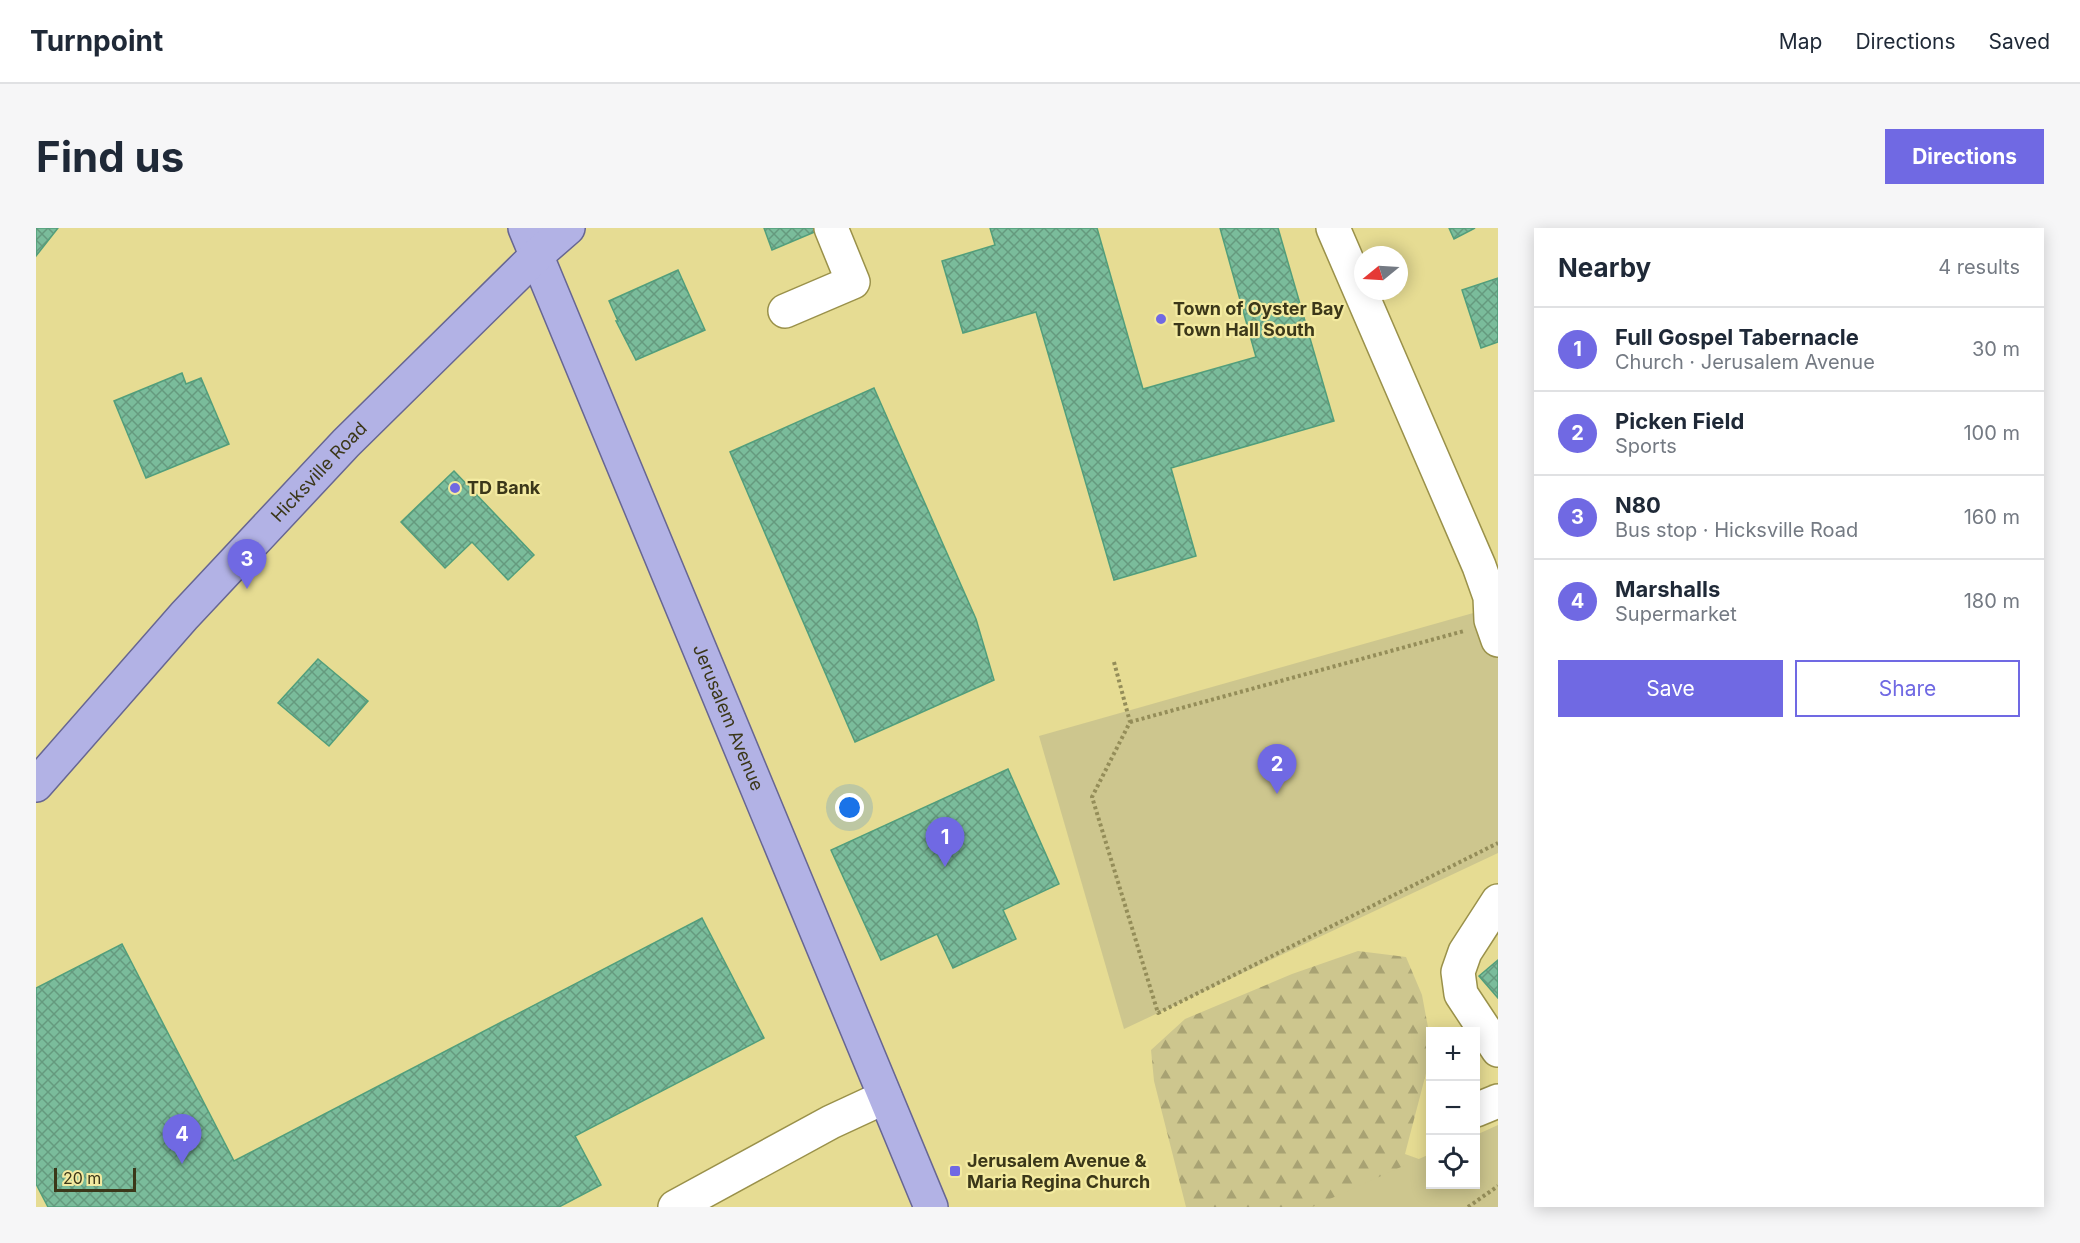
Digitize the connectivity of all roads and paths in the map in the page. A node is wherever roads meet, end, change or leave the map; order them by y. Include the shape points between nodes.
1 (568, 228) edge
2 (831, 228) edge
3 (1333, 228) edge
4 (531, 241) edge
5 (785, 311) dead end
6 (1495, 631) edge
7 (1114, 662) dead end
8 (1130, 722) junction
9 (36, 785) edge
10 (1498, 843) edge
11 (1498, 901) edge
12 (1498, 1050) edge
13 (885, 1097) junction
14 (1498, 1101) edge
15 (1480, 1108) edge
16 (1498, 1186) edge
17 (675, 1207) edge
18 (931, 1207) edge
19 (1468, 1207) edge

1 - 4 main road, Hicksville Road
2 - 5 lane via 853,282
3 - 6 lane via 1479,566 1490,597
4 - 9 main road, Hicksville Road via 184,616
4 - 13 main road, Jerusalem Avenue
6 - 8 path
7 - 8 path
8 - 10 path via 1092,797 1158,1013
11 - 12 lane via 1464,952 1458,972 1461,994
13 - 17 lane
13 - 18 main road, Jerusalem Avenue
14 - 15 lane
16 - 19 path

